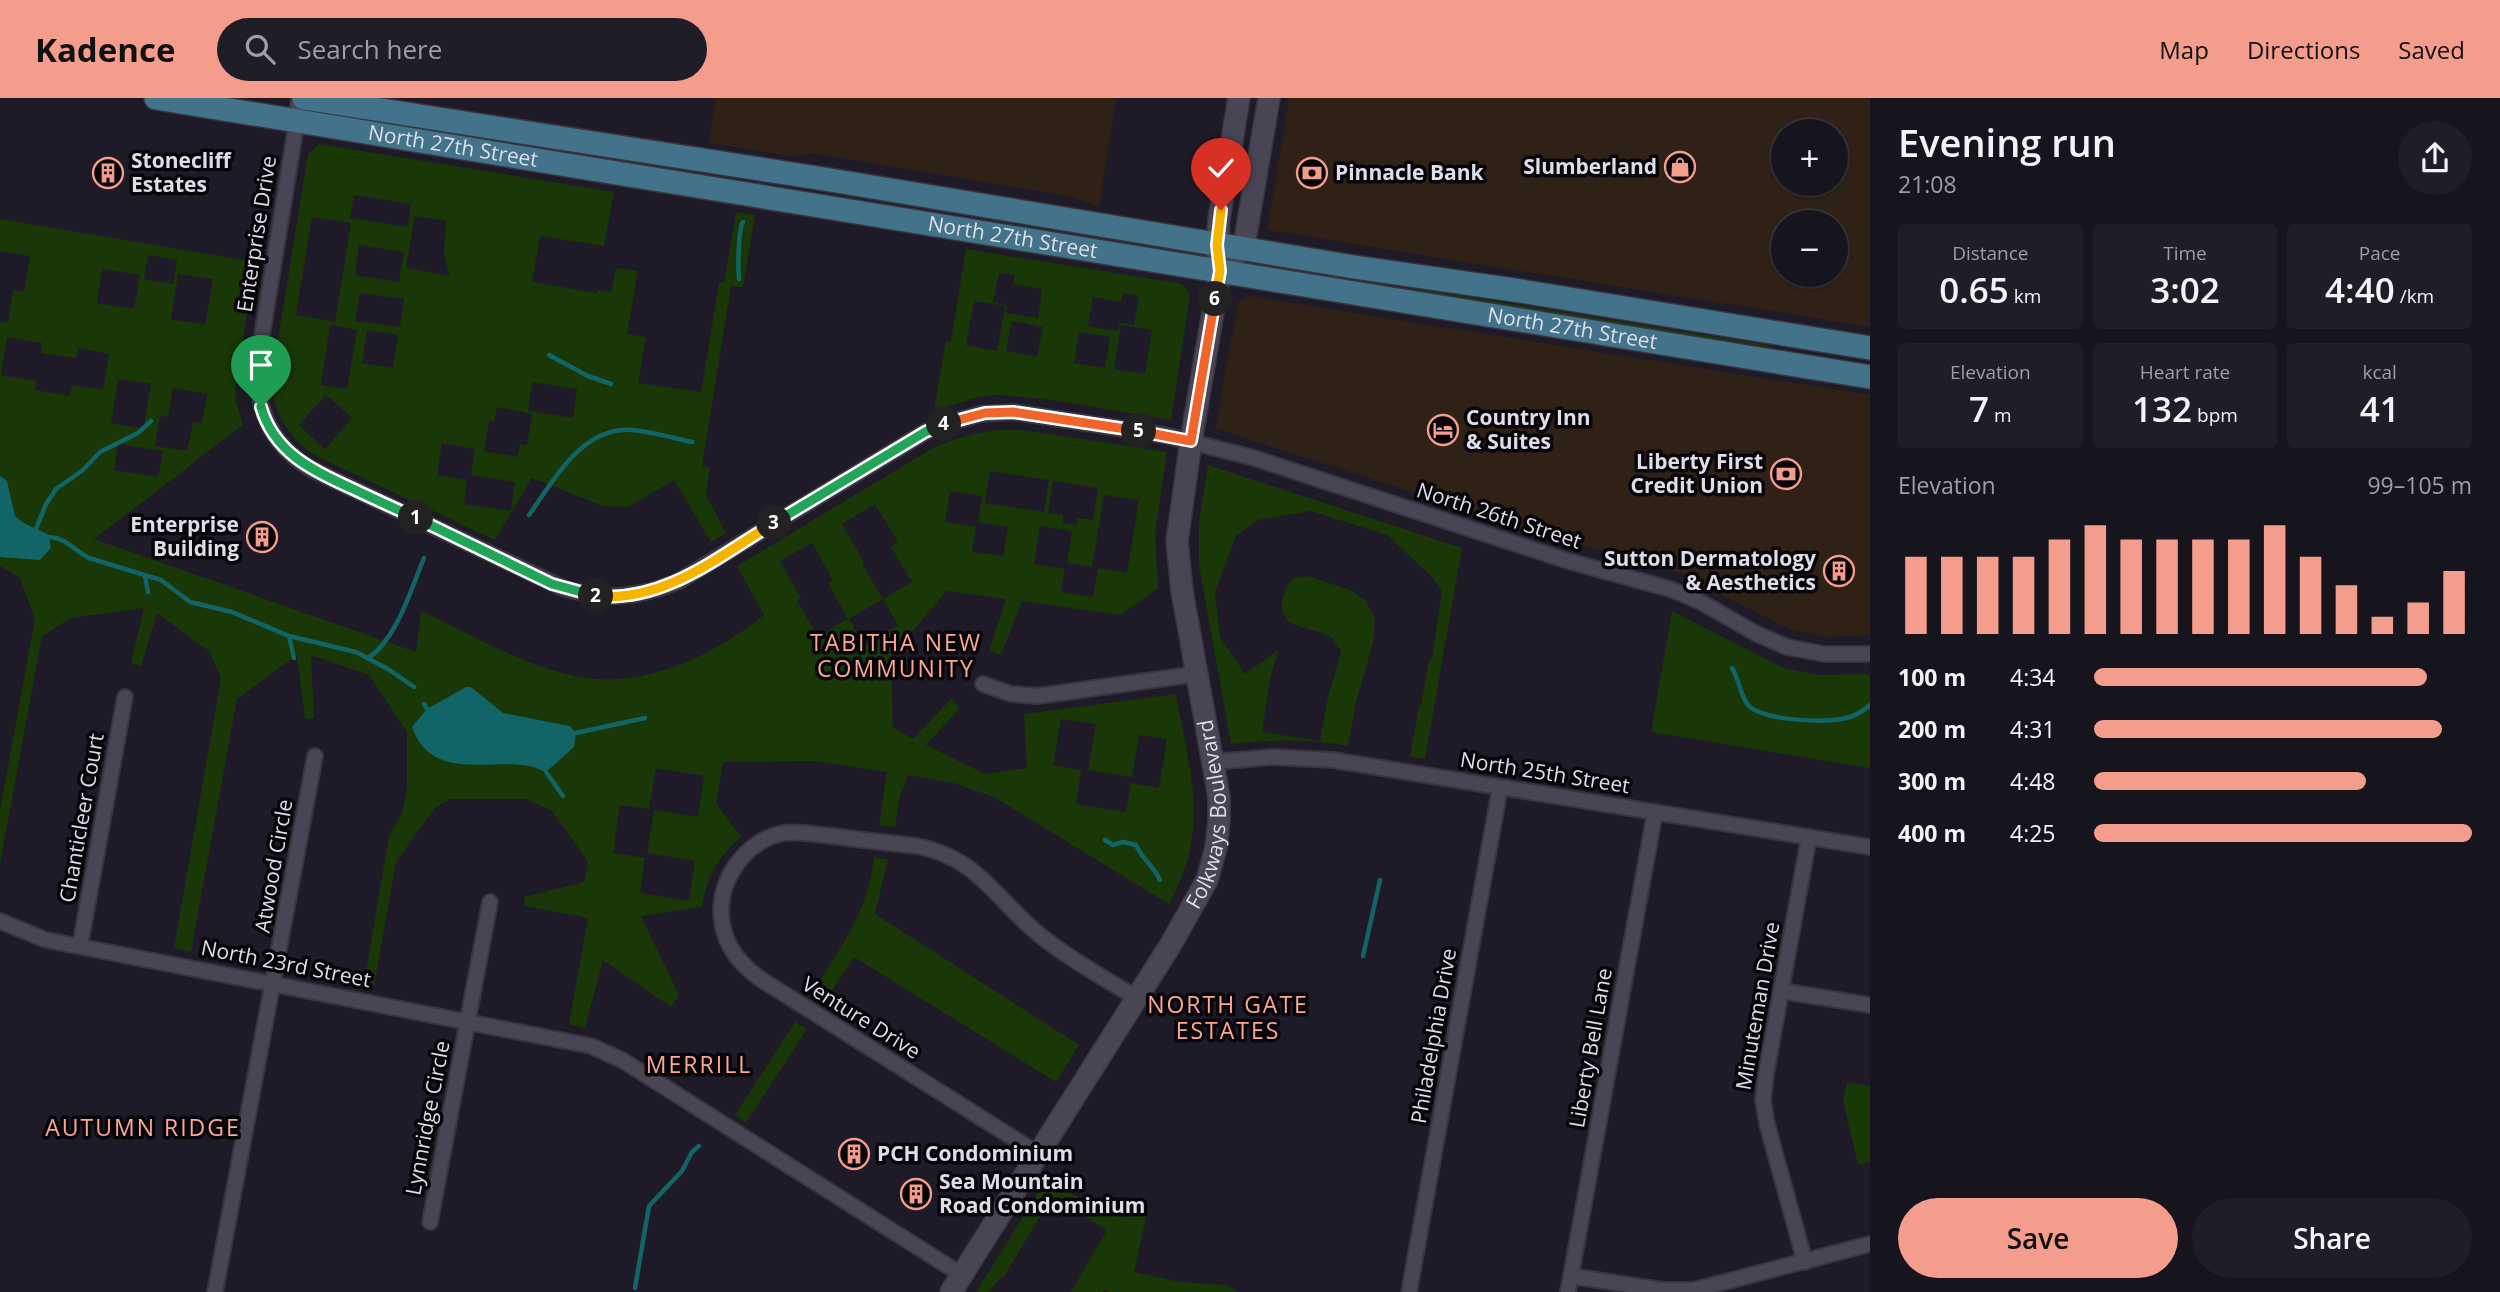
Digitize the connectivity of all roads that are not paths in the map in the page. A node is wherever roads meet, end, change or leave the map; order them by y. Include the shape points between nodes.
1 (156, 98) edge
2 (1239, 98) edge
3 (1269, 98) edge
4 (304, 104) edge
5 (1217, 245) junction
6 (1240, 248) junction
7 (1220, 271) junction
8 (1870, 348) edge
9 (1870, 377) edge
10 (1191, 441) junction
11 (1870, 654) edge
12 (1196, 674) junction
13 (983, 684) dead end
14 (125, 696) dead end
15 (315, 756) dead end
16 (1213, 762) junction
17 (1500, 788) junction
18 (1655, 812) junction
19 (1809, 837) junction
20 (1870, 847) edge
21 (490, 902) dead end
22 (0, 921) edge
23 (80, 946) junction
24 (274, 984) junction
25 (1782, 991) junction
26 (1136, 998) junction
27 (1870, 1005) edge
28 (468, 1021) junction
29 (1037, 1153) junction
30 (430, 1222) dead end
31 (1870, 1244) edge
32 (1805, 1262) junction
33 (1571, 1276) junction
34 (956, 1283) edge
35 (215, 1292) edge
36 (1409, 1292) edge
37 (1568, 1292) edge

1 - 4 main road, North 27th Street
2 - 5 street, Folkways Boulevard
3 - 6 street via 1249,224
4 - 5 main road, North 27th Street via 824,179
4 - 7 main road, North 27th Street
4 - 10 street, Enterprise Drive via 258,360 259,399 270,429 286,451 313,470 563,588 619,597 667,586 925,432 980,414 1042,415
5 - 6 main road, North 27th Street
5 - 7 street, Folkways Boulevard
6 - 7 street
6 - 8 main road, North 27th Street
7 - 9 main road, North 27th Street
7 - 10 street, Folkways Boulevard
10 - 11 street, North 26th Street via 1567,561 1657,584 1787,647 1824,654
10 - 12 street, Folkways Boulevard via 1177,556
12 - 13 street via 1038,695 1011,694
12 - 16 street, Folkways Boulevard
14 - 23 street, Chanticleer Court
15 - 24 street, Atwood Circle
16 - 17 street, North 25th Street via 1320,758
16 - 26 street, Folkways Boulevard via 1219,821 1209,873
17 - 18 street, North 25th Street
17 - 36 street, Philadelphia Drive
18 - 19 street, North 25th Street
18 - 33 street, Liberty Bell Lane
19 - 20 street, North 25th Street
19 - 25 street, Minuteman Drive
21 - 28 street, Lynnridge Circle
22 - 23 street, North 23rd Street via 39,937
23 - 24 street, North 23rd Street
24 - 28 street, North 23rd Street
24 - 35 street, Atwood Circle
25 - 27 street
25 - 32 street, Minuteman Drive via 1764,1110
26 - 29 street, Folkways Boulevard
26 - 29 street, Venture Drive via 1050,943 974,871 936,850 787,833 752,848 728,878 722,922 741,964
28 - 30 street, Lynnridge Circle
28 - 34 street, North 23rd Street via 591,1046 622,1060
29 - 34 street, Folkways Boulevard
31 - 32 street
32 - 33 street via 1683,1291
33 - 37 street, Liberty Bell Lane

